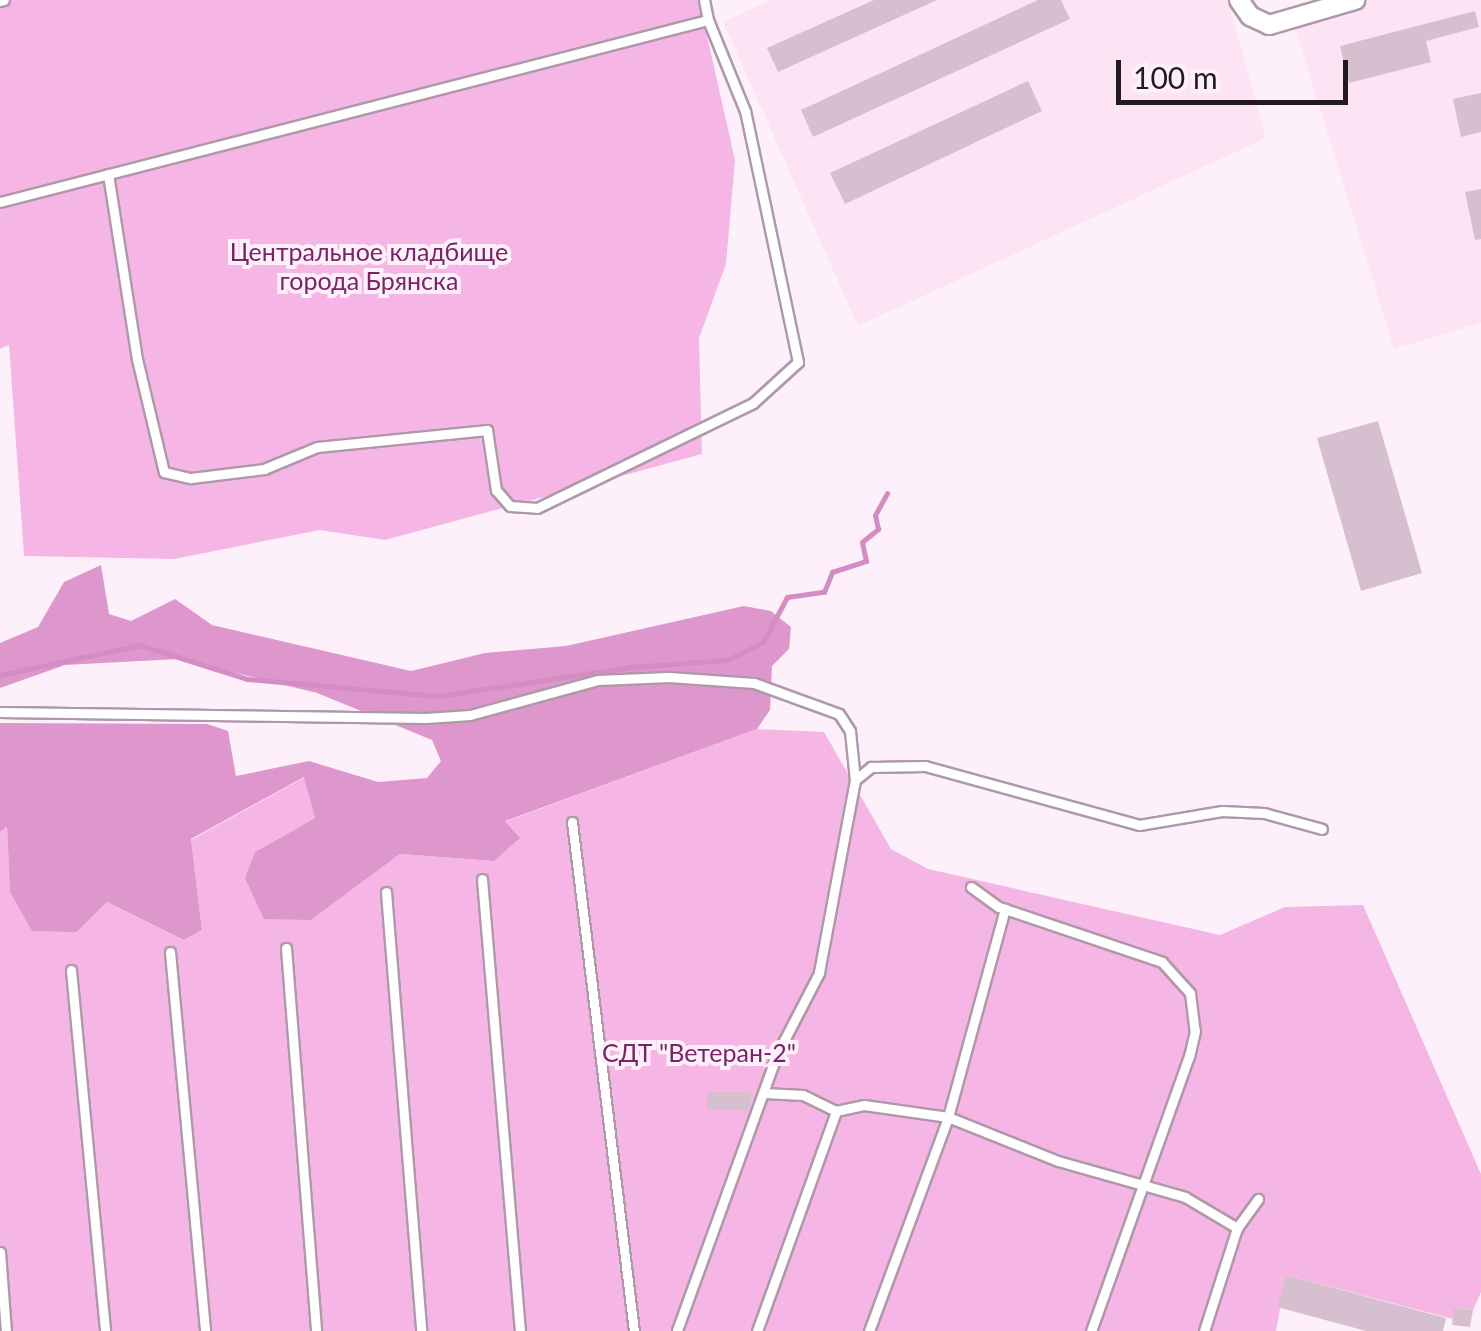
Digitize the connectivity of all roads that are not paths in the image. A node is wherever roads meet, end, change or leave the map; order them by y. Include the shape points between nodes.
1 (704, 0) edge
2 (1239, 0) edge
3 (1355, 0) edge
4 (708, 20) junction
5 (108, 174) junction
6 (0, 202) edge
7 (0, 712) edge
8 (855, 780) junction
9 (572, 822) dead end
10 (1322, 829) dead end
11 (482, 879) dead end
12 (971, 887) dead end
13 (386, 892) dead end
14 (1005, 909) junction
15 (286, 948) dead end
16 (170, 952) dead end
17 (71, 970) dead end
18 (764, 1093) junction
19 (836, 1110) junction
20 (948, 1117) junction
21 (1143, 1188) junction
22 (1258, 1200) dead end
23 (1237, 1228) junction
24 (0, 1252) edge
25 (6, 1331) edge
26 (105, 1331) edge
27 (205, 1331) edge
28 (316, 1331) edge
29 (421, 1331) edge
30 (520, 1331) edge
31 (634, 1331) edge
32 (677, 1331) edge
33 (757, 1331) edge
34 (869, 1331) edge
35 (1091, 1331) edge
36 (1204, 1331) edge

1 - 4 lane
2 - 3 street via 1269,26
4 - 5 lane
4 - 5 lane via 744,111 798,362 778,387 753,403 537,508 510,506 496,490 487,430 317,447 264,469 192,478 164,472 136,359
5 - 6 lane
7 - 8 lane via 426,718 470,715 598,680 754,683 839,714 850,731
8 - 10 lane via 871,767 925,766 1139,825 1222,811 1264,813
8 - 18 lane via 820,973
9 - 31 lane
11 - 30 lane
12 - 14 lane
13 - 29 lane
14 - 20 lane
14 - 21 lane via 1162,962 1190,993 1189,1056
15 - 28 lane
16 - 27 lane
17 - 26 lane
18 - 19 lane via 802,1095
18 - 32 lane
19 - 20 lane via 864,1106
19 - 33 lane
20 - 21 lane
20 - 34 lane
21 - 23 lane via 1213,1208
21 - 35 lane
22 - 23 lane
23 - 36 lane
24 - 25 lane

